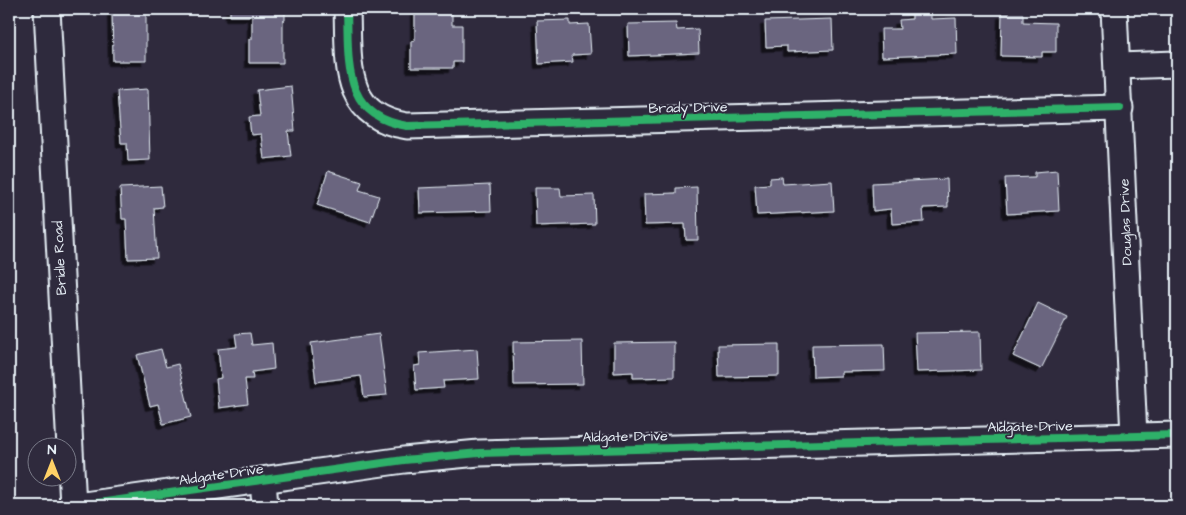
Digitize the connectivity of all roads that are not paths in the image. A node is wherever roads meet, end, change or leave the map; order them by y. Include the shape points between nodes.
1 (47, 9) edge
2 (347, 9) edge
3 (1114, 9) edge
4 (1177, 64) edge
5 (1118, 66) junction
6 (1120, 108) junction
7 (1177, 435) edge
8 (1134, 436) junction
9 (262, 480) junction
10 (73, 506) edge
11 (77, 506) edge
12 (266, 506) edge

1 - 10 street, Bridle Road
2 - 6 street, Brady Drive via 352,83 360,102 383,120 407,126
3 - 5 street, Douglas Drive
4 - 5 street
5 - 6 street, Douglas Drive
6 - 8 street, Douglas Drive
7 - 8 street, Aldgate Drive
8 - 9 street, Aldgate Drive via 521,451 404,460
9 - 11 street, Aldgate Drive
9 - 12 street

